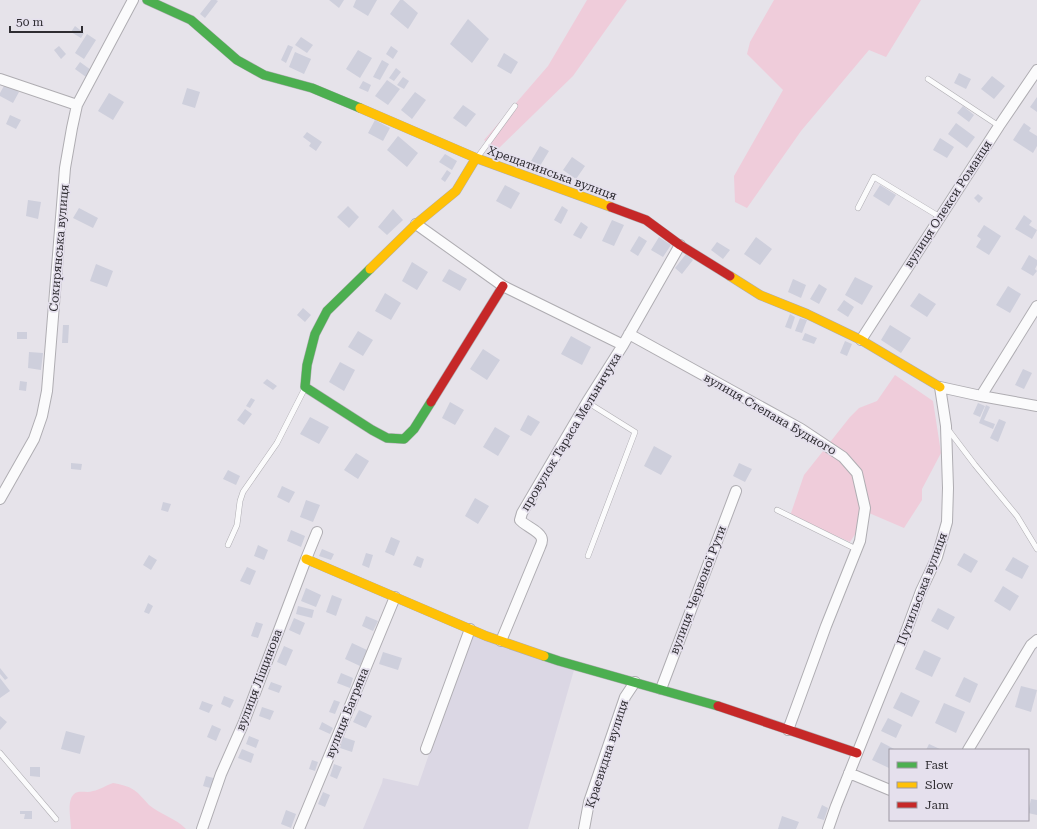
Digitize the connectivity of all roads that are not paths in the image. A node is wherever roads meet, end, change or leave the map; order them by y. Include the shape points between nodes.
1 (133, 0) edge
2 (147, 0) edge
3 (1037, 70) edge
4 (0, 79) edge
5 (928, 79) dead end
6 (78, 105) junction
7 (515, 106) dead end
8 (999, 126) junction
9 (476, 158) junction
10 (858, 208) dead end
11 (940, 217) junction
12 (416, 224) junction
13 (680, 245) junction
14 (503, 286) junction
15 (1037, 306) edge
16 (629, 334) junction
17 (861, 340) junction
18 (623, 345) junction
19 (306, 387) junction
20 (940, 387) junction
21 (981, 396) junction
22 (587, 402) junction
23 (1037, 406) edge
24 (946, 426) junction
25 (736, 491) dead end
26 (0, 499) edge
27 (777, 510) dead end
28 (317, 532) dead end
29 (228, 545) dead end
30 (856, 549) junction
31 (1037, 549) edge
32 (588, 556) dead end
33 (306, 559) junction
34 (395, 597) junction
35 (470, 629) junction
36 (1037, 640) edge
37 (501, 641) junction
38 (635, 682) junction
39 (661, 689) junction
40 (788, 730) junction
41 (426, 749) dead end
42 (969, 749) edge
43 (0, 753) edge
44 (857, 753) junction
45 (849, 774) junction
46 (889, 790) edge
47 (56, 819) dead end
48 (202, 829) edge
49 (300, 829) edge
50 (584, 829) edge
51 (828, 829) edge

1 - 6 street, Сокирянська вулиця
2 - 9 street, Хрещатинська вулиця via 191,20 237,60 264,75 312,88
3 - 8 street, вулиця Олекси Романця
4 - 6 street
5 - 8 lane
6 - 26 street, Сокирянська вулиця via 65,168 47,391 34,439
7 - 9 lane
8 - 11 street, вулиця Олекси Романця
9 - 12 street via 456,191
9 - 13 street, Хрещатинська вулиця via 646,220
10 - 11 lane via 874,177
11 - 17 street, вулиця Олекси Романця
12 - 14 street
12 - 19 street via 327,311 315,334 307,365
13 - 16 street, провулок Тараса Мельничука
13 - 17 street, Хрещатинська вулиця via 760,296 807,314
14 - 18 street
14 - 19 street via 414,429 404,439 387,438
15 - 21 street
16 - 18 street, провулок Тараса Мельничука
16 - 30 street, вулиця Степана Будного via 801,429 843,457 857,472 865,508 860,541
17 - 20 street, Хрещатинська вулиця
18 - 22 street, провулок Тараса Мельничука
19 - 29 lane via 277,443 243,492 237,525
20 - 21 street
20 - 24 street, Путильська вулиця
21 - 23 street
22 - 32 lane via 635,432
22 - 37 street, провулок Тараса Мельничука via 522,513 522,523 538,533 542,540
24 - 31 lane via 1018,516
24 - 44 street, Путильська вулиця via 948,522 937,557
25 - 39 street, вулиця Червоної Рути
27 - 30 lane
28 - 33 street, вулиця Ліщинова
30 - 40 street, вулиця Степана Будного
33 - 34 street
33 - 48 street, вулиця Ліщинова via 244,722 221,774
34 - 35 street
34 - 49 street, вулиця Багряна
35 - 37 street
35 - 41 street
36 - 42 street via 1031,645
37 - 38 street via 559,661
38 - 39 street
38 - 50 street, Краєвидна вулиця via 625,697 589,802
39 - 40 street
40 - 44 street
43 - 47 lane
44 - 45 street, Путильська вулиця
45 - 46 street
45 - 51 street, Путильська вулиця

